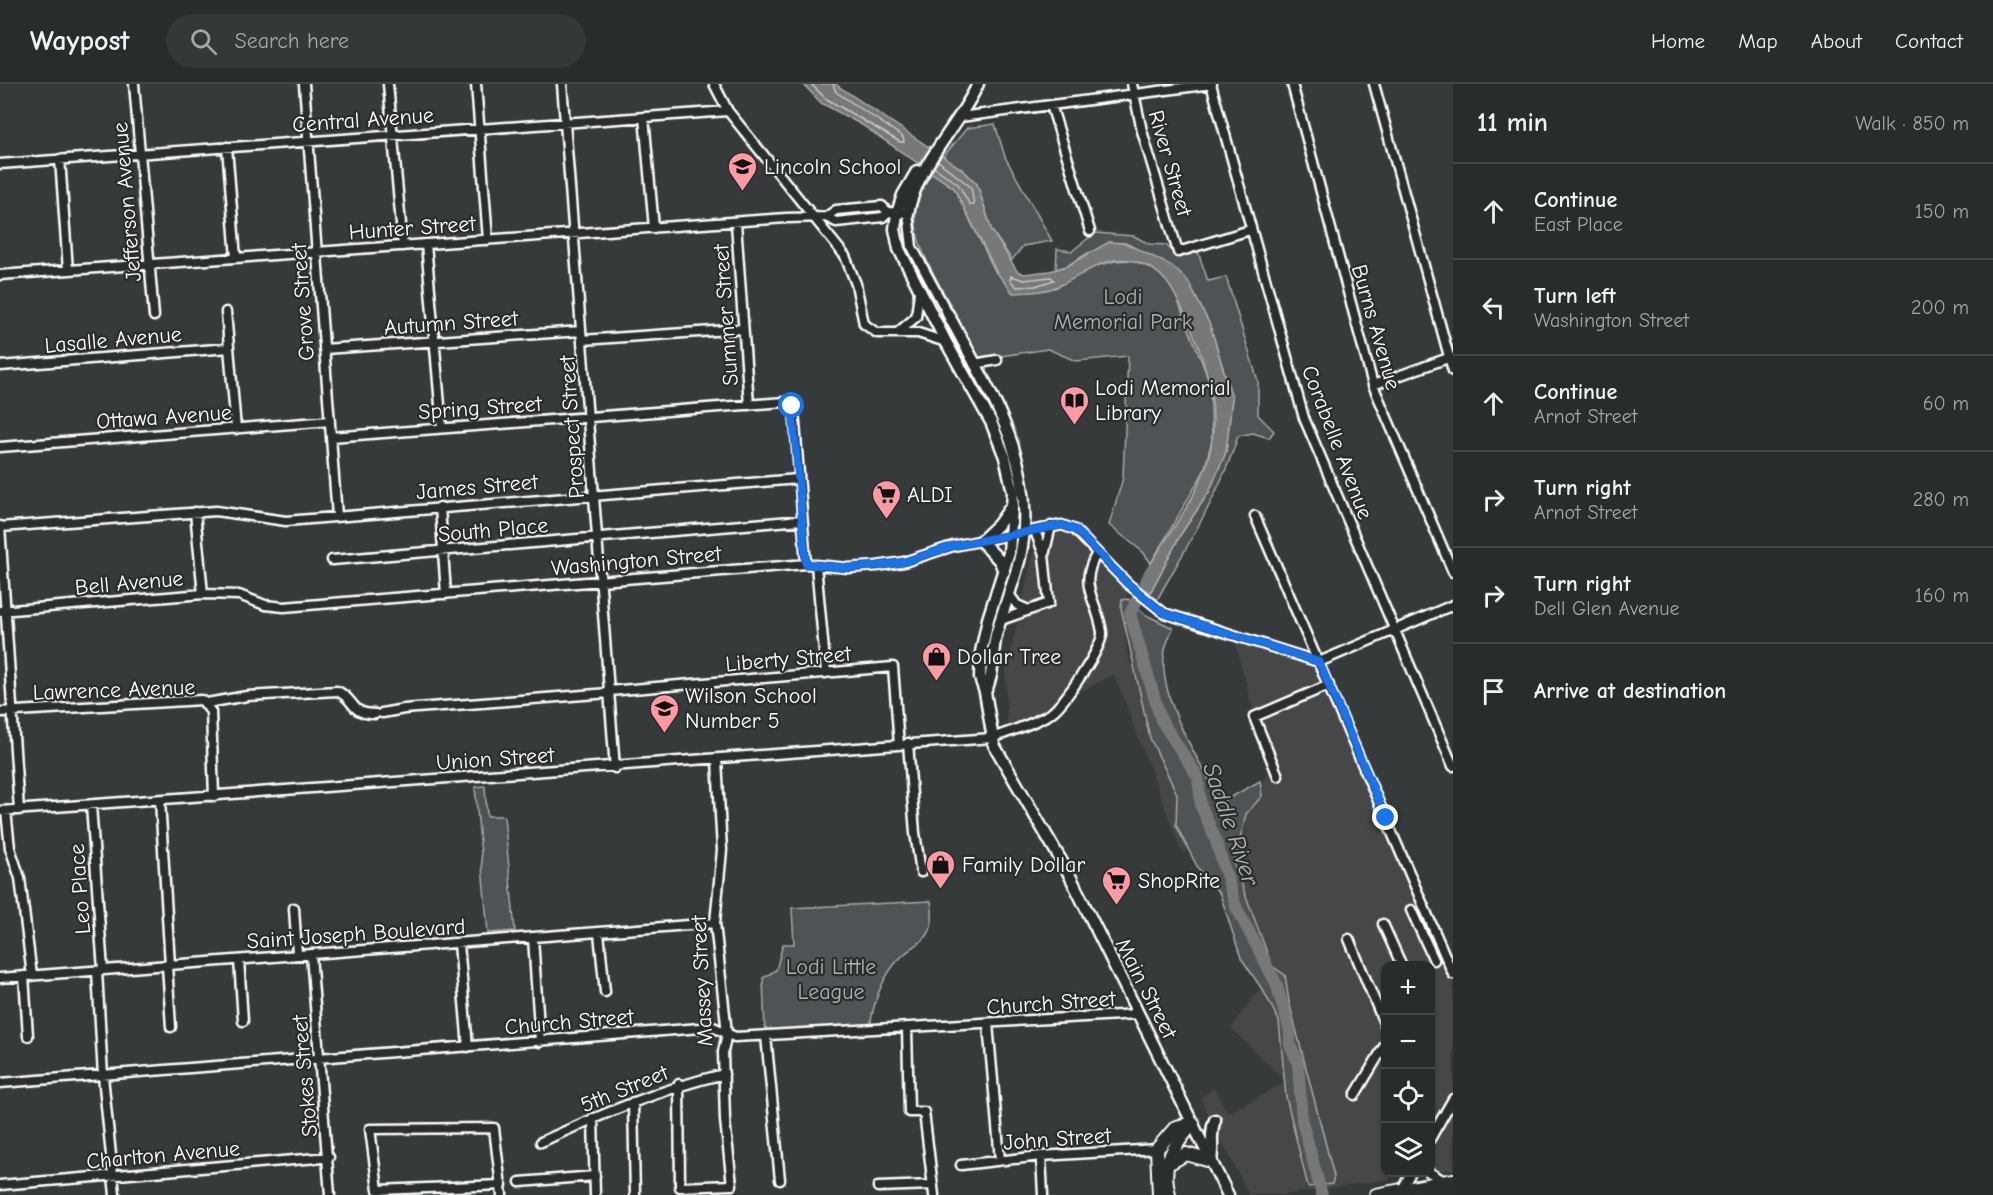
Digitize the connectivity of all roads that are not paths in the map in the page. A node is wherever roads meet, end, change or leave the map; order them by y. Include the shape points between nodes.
1 (134, 84) edge
2 (304, 84) edge
3 (388, 84) edge
4 (477, 84) edge
5 (562, 84) edge
6 (714, 84) edge
7 (978, 84) edge
8 (1132, 84) edge
9 (1211, 84) edge
10 (1292, 84) edge
11 (1374, 84) edge
12 (1133, 94) junction
13 (1051, 105) junction
14 (728, 111) junction
15 (644, 117) junction
16 (960, 117) junction
17 (565, 122) junction
18 (480, 128) junction
19 (391, 135) junction
20 (308, 141) junction
21 (227, 147) junction
22 (139, 153) junction
23 (60, 159) junction
24 (0, 164) edge
25 (898, 212) junction
26 (815, 217) junction
27 (736, 223) junction
28 (654, 228) junction
29 (1250, 230) junction
30 (1090, 231) dead end
31 (574, 234) junction
32 (488, 240) junction
33 (426, 244) junction
34 (403, 246) junction
35 (317, 252) junction
36 (236, 258) junction
37 (149, 265) junction
38 (68, 270) junction
39 (0, 275) edge
40 (919, 292) junction
41 (226, 312) dead end
42 (948, 314) joint
43 (154, 316) dead end
44 (743, 329) junction
45 (897, 333) junction
46 (582, 336) junction
47 (435, 341) junction
48 (946, 342) junction
49 (229, 348) junction
50 (324, 349) junction
51 (1450, 357) edge
52 (997, 360) dead end
53 (975, 364) junction
54 (0, 366) edge
55 (1453, 370) edge
56 (1372, 385) junction
57 (749, 405) junction
58 (588, 417) junction
59 (330, 421) junction
60 (442, 428) junction
61 (236, 429) junction
62 (331, 437) junction
63 (0, 447) edge
64 (798, 478) junction
65 (594, 494) junction
66 (1013, 504) junction
67 (440, 507) junction
68 (195, 512) junction
69 (337, 516) junction
70 (1255, 516) dead end
71 (802, 520) junction
72 (0, 526) edge
73 (1051, 526) junction
74 (1035, 531) junction
75 (1017, 535) junction
76 (597, 538) junction
77 (981, 541) junction
78 (443, 551) junction
79 (1097, 553) junction
80 (1044, 555) junction
81 (332, 560) dead end
82 (806, 564) junction
83 (816, 565) junction
84 (1004, 572) junction
85 (1453, 572) edge
86 (600, 581) junction
87 (203, 594) junction
88 (446, 594) junction
89 (1009, 594) junction
90 (260, 603) joint
91 (1453, 605) edge
92 (1026, 609) junction
93 (3, 611) edge
94 (1001, 621) junction
95 (1394, 630) junction
96 (1319, 662) junction
97 (826, 673) junction
98 (1329, 685) junction
99 (609, 692) junction
100 (985, 692) junction
101 (207, 704) junction
102 (12, 711) junction
103 (0, 712) edge
104 (992, 738) junction
105 (903, 744) junction
106 (717, 760) junction
107 (1453, 766) edge
108 (615, 768) junction
109 (1278, 776) dead end
110 (214, 796) junction
111 (160, 800) junction
112 (91, 805) junction
113 (19, 810) junction
114 (3, 811) edge
115 (921, 872) dead end
116 (294, 908) dead end
117 (1412, 910) dead end
118 (715, 923) junction
119 (1383, 924) dead end
120 (599, 933) junction
121 (533, 938) junction
122 (1349, 939) dead end
123 (459, 944) junction
124 (1441, 947) junction
125 (297, 954) junction
126 (311, 955) junction
127 (239, 960) junction
128 (1400, 961) edge
129 (1431, 961) edge
130 (1433, 961) edge
131 (169, 965) junction
132 (100, 970) junction
133 (1453, 974) edge
134 (28, 976) junction
135 (0, 978) edge
136 (605, 992) dead end
137 (1138, 1014) junction
138 (1381, 1016) edge
139 (243, 1021) dead end
140 (988, 1024) junction
141 (171, 1027) dead end
142 (907, 1028) junction
143 (727, 1032) junction
144 (28, 1036) dead end
145 (766, 1036) junction
146 (540, 1042) junction
147 (468, 1047) junction
148 (1381, 1051) edge
149 (320, 1059) junction
150 (724, 1074) junction
151 (102, 1076) junction
152 (0, 1083) edge
153 (679, 1084) junction
154 (1355, 1095) dead end
155 (1453, 1099) edge
156 (633, 1102) junction
157 (593, 1118) junction
158 (1215, 1120) dead end
159 (1193, 1123) junction
160 (1435, 1132) edge
161 (541, 1142) dead end
162 (1157, 1149) junction
163 (1041, 1156) junction
164 (329, 1157) junction
165 (1000, 1160) junction
166 (1211, 1161) junction
167 (961, 1165) dead end
168 (1166, 1165) junction
169 (114, 1176) junction
170 (595, 1176) junction
171 (1435, 1176) edge
172 (1409, 1177) edge
173 (780, 1180) dead end
174 (520, 1182) dead end
175 (1450, 1184) edge
176 (0, 1185) edge
177 (502, 1185) junction
178 (933, 1185) junction
179 (878, 1187) dead end
180 (1401, 1190) junction
181 (115, 1195) edge
182 (330, 1195) edge
183 (502, 1195) edge
184 (595, 1195) edge
185 (635, 1195) edge
186 (934, 1195) edge
187 (1043, 1195) edge
188 (1159, 1195) edge
189 (1169, 1195) edge
190 (1228, 1195) edge
191 (1376, 1195) edge
192 (1426, 1195) edge

1 - 22 street, Jefferson Avenue
2 - 20 street, Grove Street
3 - 19 street
4 - 18 street
5 - 17 street, Prospect Street
6 - 14 street
7 - 16 main road
8 - 12 street, River Street
9 - 12 street
9 - 29 street, Corabelle Avenue
10 - 56 street, Burns Avenue
11 - 51 street
12 - 13 street
12 - 29 street, River Street via 1178,252
13 - 16 street
13 - 30 street
14 - 15 street, Central Avenue
14 - 26 street
15 - 17 street, Central Avenue
15 - 28 street
16 - 25 main road via 920,170
17 - 18 street, Central Avenue
17 - 31 street, Prospect Street
18 - 19 street, Central Avenue
18 - 32 street
19 - 20 street, Central Avenue
19 - 34 street
20 - 21 street, Central Avenue
20 - 35 street, Grove Street
21 - 22 street, Central Avenue
21 - 36 street
22 - 23 street, Central Avenue
22 - 37 street, Jefferson Avenue
23 - 24 street, Central Avenue
23 - 38 street
25 - 26 street, Hunter Street via 882,206 836,210 826,217
25 - 40 main road via 896,240
25 - 42 street
26 - 27 street, Hunter Street
26 - 45 street via 852,271 864,324 876,333
27 - 28 street, Hunter Street
27 - 44 street, Summer Street
28 - 31 street, Hunter Street
29 - 95 street, Corabelle Avenue via 1304,418
31 - 32 street, Hunter Street
31 - 46 street, Prospect Street
32 - 33 street, Hunter Street
33 - 34 street, Hunter Street
33 - 47 street
34 - 35 street, Hunter Street
35 - 36 street, Hunter Street
35 - 50 street, Grove Street
36 - 37 street, Hunter Street
37 - 38 street, Hunter Street
37 - 43 street, Jefferson Avenue
38 - 39 street, Hunter Street
40 - 45 street via 916,317
40 - 48 main road
41 - 49 street
42 - 53 main road
44 - 46 street, Autumn Street
44 - 57 street, Summer Street
45 - 48 street via 930,335
46 - 47 street, Autumn Street
46 - 58 street, Prospect Street
47 - 50 street, Autumn Street
47 - 60 street
48 - 66 main road via 999,439 1010,472
49 - 54 street, Lasalle Avenue
49 - 61 street
50 - 59 street, Grove Street
51 - 55 street
51 - 56 street
52 - 53 street
53 - 75 main road via 1017,453 1024,498
56 - 85 street, Burns Avenue
57 - 58 street, Spring Street
57 - 64 street, Spring Street via 789,403 794,410
58 - 60 street, Spring Street
58 - 65 street, Prospect Street
59 - 61 street, Ottawa Avenue
59 - 62 street, Grove Street
60 - 62 street, Spring Street
61 - 63 street, Ottawa Avenue
62 - 69 street, Grove Street
64 - 65 street, James Street
64 - 71 street
65 - 67 street, James Street
65 - 76 street, Prospect Street
66 - 75 main road
66 - 77 main road
67 - 69 street, James Street
67 - 78 street
68 - 69 street, James Street via 230,512 274,521
68 - 72 street, James Street
68 - 87 street
70 - 96 street
71 - 76 street, South Place
71 - 82 street
72 - 93 street
73 - 74 street, Washington Street
73 - 79 street via 1076,530
73 - 80 street
74 - 75 street, Washington Street
74 - 80 street
75 - 77 street, Washington Street
75 - 84 main road, Main Street
75 - 89 main road
76 - 78 street, South Place
76 - 86 street, Prospect Street
77 - 83 street, Washington Street via 877,566
77 - 84 main road
78 - 81 street, South Place
78 - 88 street
79 - 96 street via 1164,613
79 - 104 street, Union Street via 1088,568 1088,581 1102,634 1098,650 1053,712
80 - 92 street via 1049,603
82 - 83 street, Washington Street
82 - 86 street, Washington Street
83 - 97 street
84 - 100 main road, Main Street via 981,652 980,678
86 - 88 street, Washington Street
86 - 99 street, Prospect Street
87 - 90 street, Bell Avenue via 239,595
87 - 93 street, Bell Avenue
88 - 90 street, Washington Street via 284,607
89 - 92 street
89 - 94 main road
91 - 95 street
92 - 94 street
93 - 102 street
94 - 100 main road via 992,653 992,680
95 - 96 street
95 - 107 street, Corabelle Avenue
96 - 98 street
97 - 99 street, Liberty Street
97 - 105 street, Liberty Street via 893,667
98 - 109 street via 1254,717
98 - 124 street
99 - 101 street, Liberty Street via 364,714 337,691 247,696
99 - 108 street, Prospect Street
100 - 104 main road, Main Street
101 - 102 street, Lawrence Avenue via 197,699
101 - 110 street, Lawrence Avenue via 211,712
102 - 103 street, Lawrence Avenue
102 - 113 street
104 - 105 street, Union Street
104 - 137 main road, Main Street via 1069,874
105 - 106 street, Union Street
105 - 115 street
106 - 108 street, Union Street
106 - 118 street, Massey Street via 722,850
108 - 110 street, Union Street
110 - 111 street, Union Street
111 - 112 street, Union Street
111 - 131 street
112 - 113 street, Union Street
112 - 132 street, Leo Place
113 - 114 street, Union Street
114 - 134 street via 20,878
116 - 125 street
117 - 129 street
118 - 120 street, Saint Joseph Boulevard
118 - 143 street, Massey Street
119 - 128 street
120 - 121 street, Saint Joseph Boulevard
120 - 136 street
121 - 123 street, Saint Joseph Boulevard
121 - 146 street
122 - 138 street
123 - 126 street, Saint Joseph Boulevard
123 - 147 street
124 - 130 street
124 - 133 street
125 - 126 street, Saint Joseph Boulevard
125 - 127 street, Saint Joseph Boulevard
126 - 149 street, Stokes Street
127 - 131 street, Saint Joseph Boulevard
127 - 139 street
131 - 132 street, Saint Joseph Boulevard
131 - 141 street
132 - 134 street, Saint Joseph Boulevard
132 - 151 street, Leo Place
134 - 135 street, Saint Joseph Boulevard
134 - 144 street
137 - 140 street, Church Street
137 - 159 main road, Main Street
140 - 142 street, Church Street
140 - 165 street
142 - 145 street, Church Street
142 - 178 street via 909,1112 924,1112
143 - 145 street, Church Street via 735,1037
143 - 146 street, Church Street via 713,1027
143 - 150 street, Massey Street
145 - 173 street
146 - 147 street, Church Street
147 - 149 street, Church Street
148 - 154 street
149 - 151 street, Church Street
149 - 164 street, Stokes Street
150 - 153 street, 5th Street
150 - 153 street, Massey Street via 732,1185 680,1186
151 - 152 street, Church Street
151 - 169 street, Leo Place
153 - 156 street, 5th Street
155 - 160 street
156 - 157 street, 5th Street
156 - 185 street
157 - 161 street, 5th Street
157 - 170 street
158 - 166 main road
159 - 162 highway via 1176,1127
159 - 166 main road, Main Street
159 - 168 highway via 1172,1150
162 - 163 street, John Street
162 - 188 highway
163 - 165 street, John Street
163 - 187 street
164 - 169 street, Charlton Avenue
164 - 182 street, Stokes Street
165 - 167 street, John Street
166 - 168 highway via 1186,1154
166 - 190 main road, Main Street
168 - 189 highway
169 - 176 street, Charlton Avenue
169 - 181 street, Leo Place
170 - 174 street
170 - 184 street
171 - 175 street
172 - 180 street
175 - 180 highway
175 - 192 highway
177 - 177 street via 494,1128 370,1129 378,1191
177 - 183 street
178 - 179 street
178 - 186 street
180 - 191 highway

